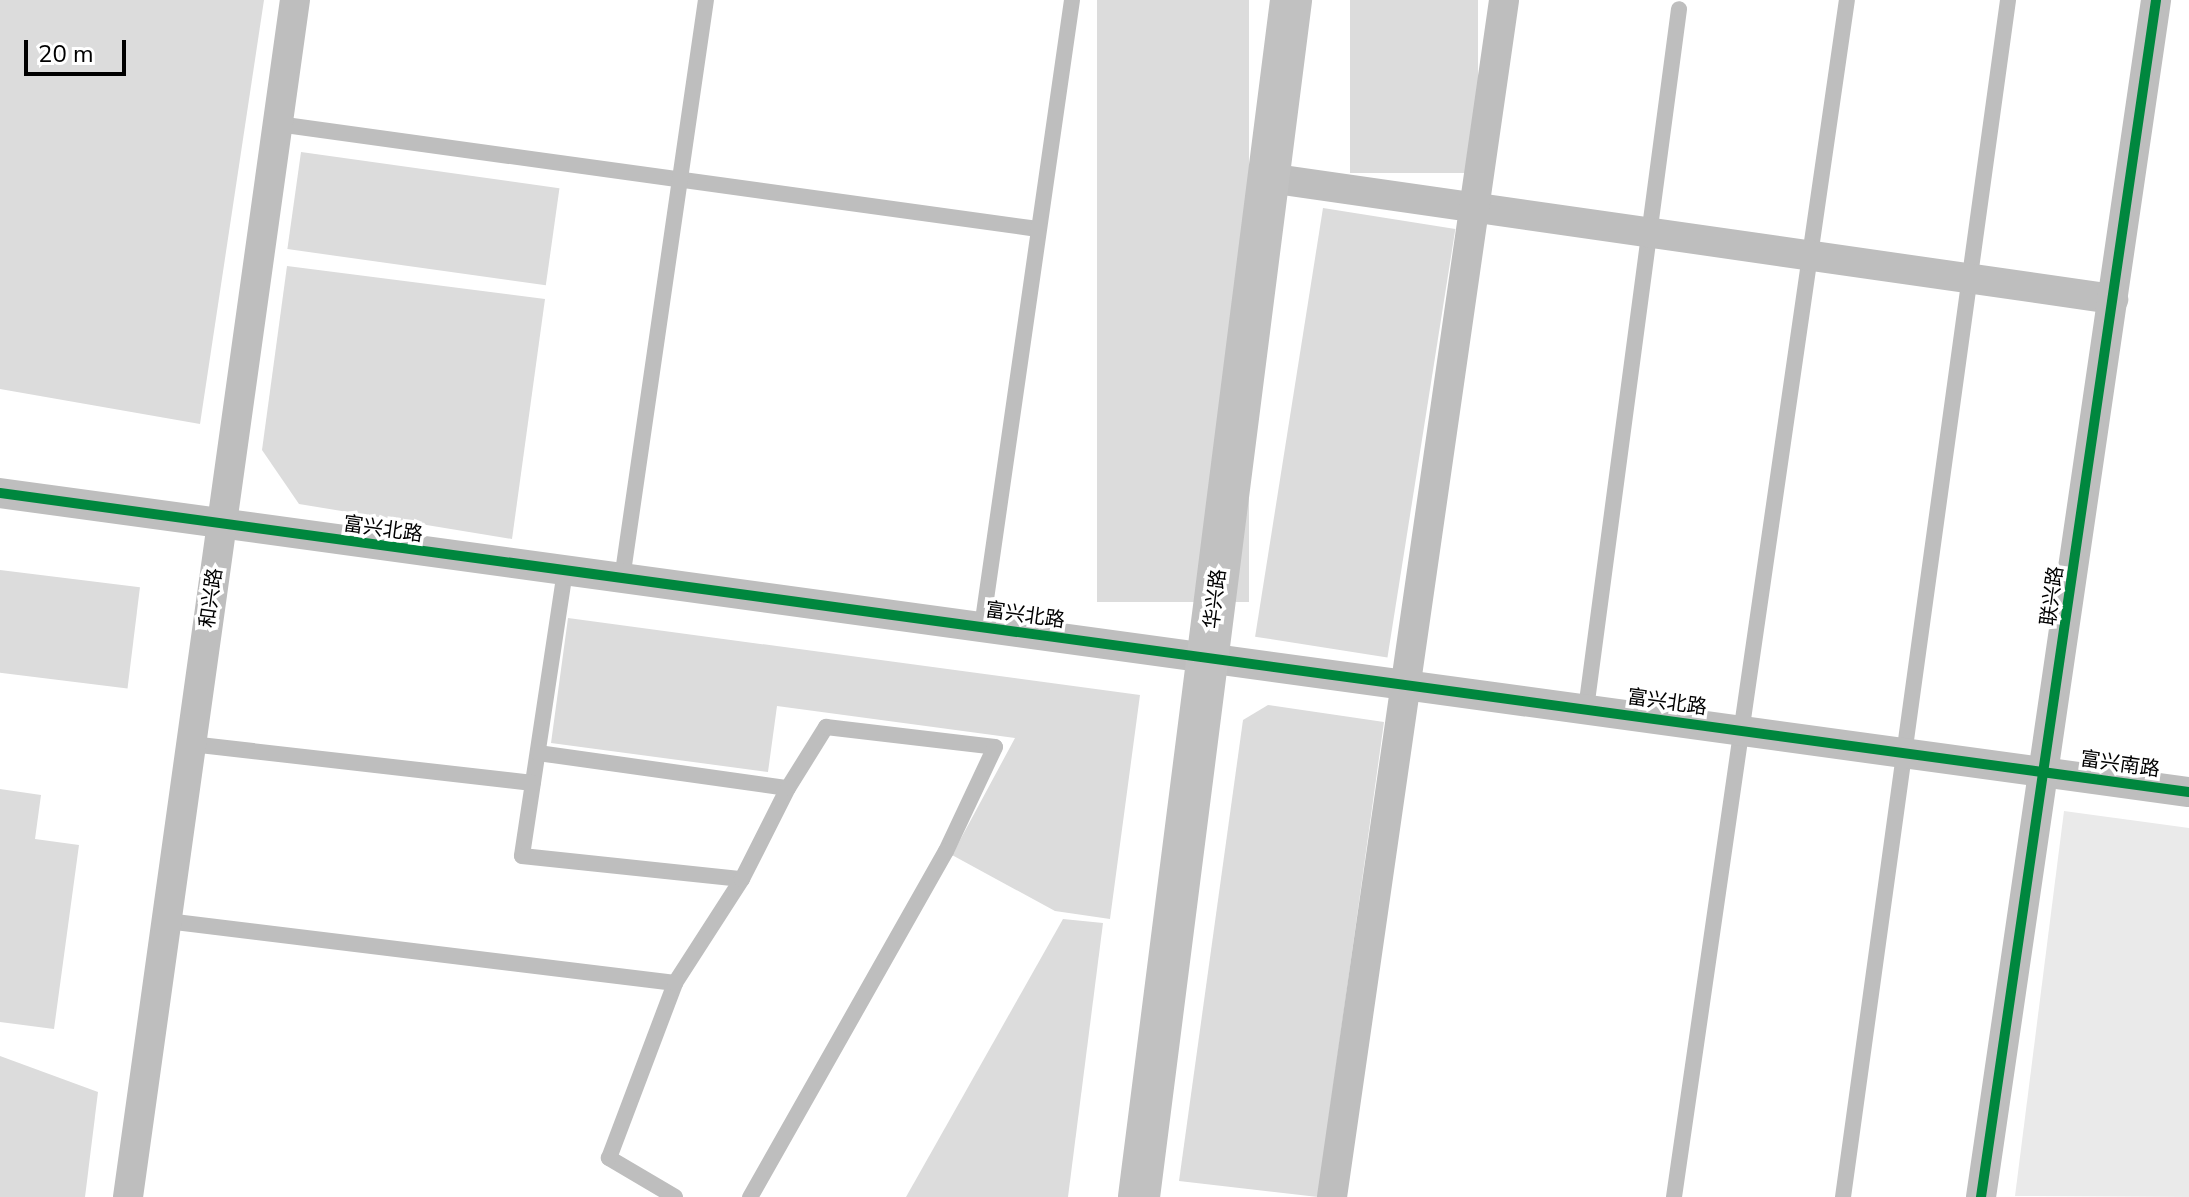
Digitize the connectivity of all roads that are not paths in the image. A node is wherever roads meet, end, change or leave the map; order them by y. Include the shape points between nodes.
1 (295, 0) edge
2 (706, 0) edge
3 (1072, 0) edge
4 (1291, 0) edge
5 (1504, 0) edge
6 (1847, 0) edge
7 (2008, 0) edge
8 (2156, 0) edge
9 (1679, 9) dead end
10 (278, 124) junction
11 (1269, 178) junction
12 (680, 180) junction
13 (1475, 208) junction
14 (1038, 229) junction
15 (1648, 232) junction
16 (1811, 256) junction
17 (1970, 279) junction
18 (2113, 299) junction
19 (0, 493) edge
20 (221, 525) junction
21 (565, 571) junction
22 (622, 579) junction
23 (982, 627) junction
24 (1208, 657) junction
25 (1408, 685) junction
26 (1586, 709) junction
27 (1743, 730) junction
28 (191, 744) junction
29 (1903, 752) junction
30 (538, 753) junction
31 (2045, 771) junction
32 (533, 783) junction
33 (788, 788) junction
34 (2189, 792) edge
35 (742, 879) junction
36 (167, 921) junction
37 (675, 983) junction
38 (128, 1197) edge
39 (675, 1197) edge
40 (750, 1197) edge
41 (1139, 1197) edge
42 (1332, 1197) edge
43 (1674, 1197) edge
44 (1843, 1197) edge
45 (1981, 1197) edge

1 - 10 street, 和兴路
2 - 12 lane
3 - 14 lane
4 - 11 main road, 华兴路
5 - 13 street
6 - 16 lane
7 - 17 lane
8 - 18 street, 联兴路
9 - 15 lane
10 - 12 lane
10 - 20 street, 和兴路
11 - 13 street
11 - 24 main road, 华兴路
12 - 14 lane
12 - 22 lane
13 - 15 street
13 - 25 street
14 - 23 lane
15 - 16 street
15 - 26 lane
16 - 17 street
16 - 27 lane
17 - 18 street
17 - 29 lane
18 - 31 street, 联兴路
19 - 20 street, 富兴北路
20 - 21 street, 富兴北路
20 - 28 street, 和兴路
21 - 22 street, 富兴北路
21 - 30 lane
22 - 23 street, 富兴北路
23 - 24 street, 富兴北路
24 - 25 street, 富兴北路
24 - 41 main road, 华兴路
25 - 26 street, 富兴北路
25 - 42 street
26 - 27 street, 富兴北路
27 - 29 street, 富兴北路
27 - 43 lane
28 - 32 lane
28 - 36 street, 和兴路
29 - 31 street, 富兴北路
29 - 44 lane
30 - 32 lane
30 - 33 lane
31 - 34 street, 富兴南路
31 - 45 street, 联兴路
32 - 35 lane via 522,856
33 - 35 lane
33 - 40 lane via 826,727 995,747 946,851
35 - 37 lane
36 - 37 lane
36 - 38 street, 和兴路
37 - 39 lane via 609,1158

